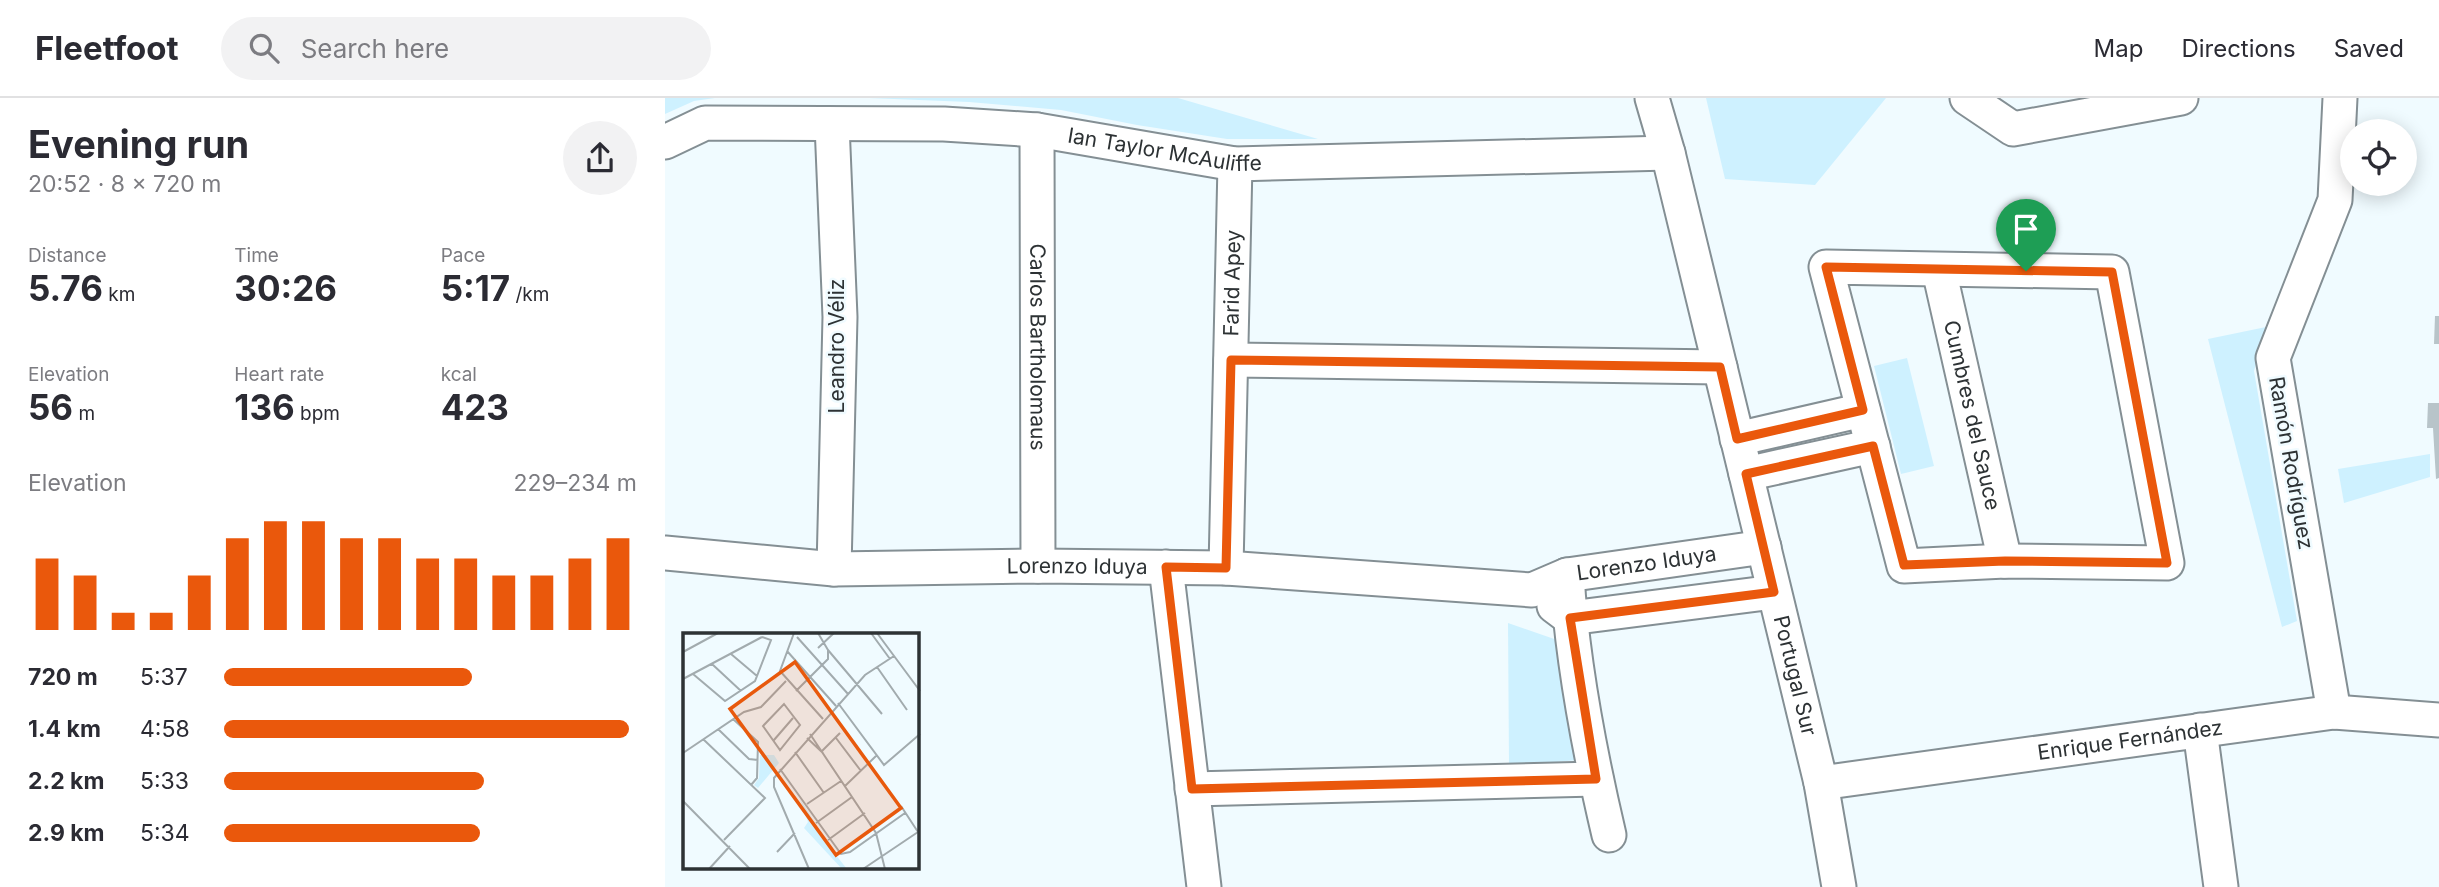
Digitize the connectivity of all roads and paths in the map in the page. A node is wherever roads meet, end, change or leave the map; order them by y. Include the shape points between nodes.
1 (1652, 98) edge
2 (1967, 98) edge
3 (2181, 98) edge
4 (2340, 98) edge
5 (832, 124) junction
6 (1037, 130) junction
7 (665, 142) edge
8 (1668, 153) junction
9 (1235, 164) junction
10 (1939, 270) junction
11 (1231, 360) junction
12 (1720, 367) junction
13 (1863, 410) junction
14 (1737, 439) junction
15 (1873, 446) junction
16 (1746, 474) junction
17 (1764, 547) junction
18 (665, 553) edge
19 (2005, 561) junction
20 (1038, 566) junction
21 (1166, 567) junction
22 (1226, 568) junction
23 (834, 569) junction
24 (1567, 575) junction
25 (1532, 590) junction
26 (1774, 592) junction
27 (1570, 618) junction
28 (2334, 712) junction
29 (2439, 720) edge
30 (2200, 730) junction
31 (1596, 779) junction
32 (1821, 783) junction
33 (1192, 789) junction
34 (1609, 835) dead end
35 (1204, 887) edge
36 (1839, 887) edge
37 (2221, 887) edge

1 - 8 street, Portugal Sur
2 - 3 street via 2013,129
4 - 28 street, Ramón Rodríguez via 2335,200 2273,358
5 - 6 street, Ian Taylor McAuliffe
5 - 7 street, Ian Taylor McAuliffe via 705,123
5 - 23 street, Leandro Véliz via 839,317
6 - 9 street, Ian Taylor McAuliffe
6 - 20 street, Carlos Bartholomaus
8 - 9 street, Ian Taylor McAuliffe
8 - 12 street, Portugal Sur
9 - 11 street, Farid Apey
10 - 13 street via 1826,267
10 - 19 street, Cumbres del Sauce
10 - 19 street via 2112,272 2167,563
11 - 12 street
11 - 22 street, Farid Apey
12 - 14 street, Portugal Sur
13 - 14 street
13 - 15 street
14 - 16 street, Portugal Sur
15 - 16 street
15 - 19 street via 1904,565
16 - 17 street, Portugal Sur
17 - 24 street, Lorenzo Iduya
17 - 26 street, Portugal Sur
18 - 23 street, Lorenzo Iduya
20 - 21 street, Lorenzo Iduya
20 - 23 street, Lorenzo Iduya
21 - 22 street, Lorenzo Iduya
21 - 33 street
22 - 25 street, Lorenzo Iduya
24 - 25 street, Lorenzo Iduya
24 - 27 street
25 - 27 street, Lorenzo Iduya
26 - 27 street, Lorenzo Iduya
26 - 32 street, Portugal Sur
27 - 31 street
28 - 29 street, Enrique Fernández
28 - 30 street, Enrique Fernández
30 - 32 street, Enrique Fernández
30 - 37 street
31 - 33 street
31 - 34 street
32 - 36 street, Portugal Sur
33 - 35 street

